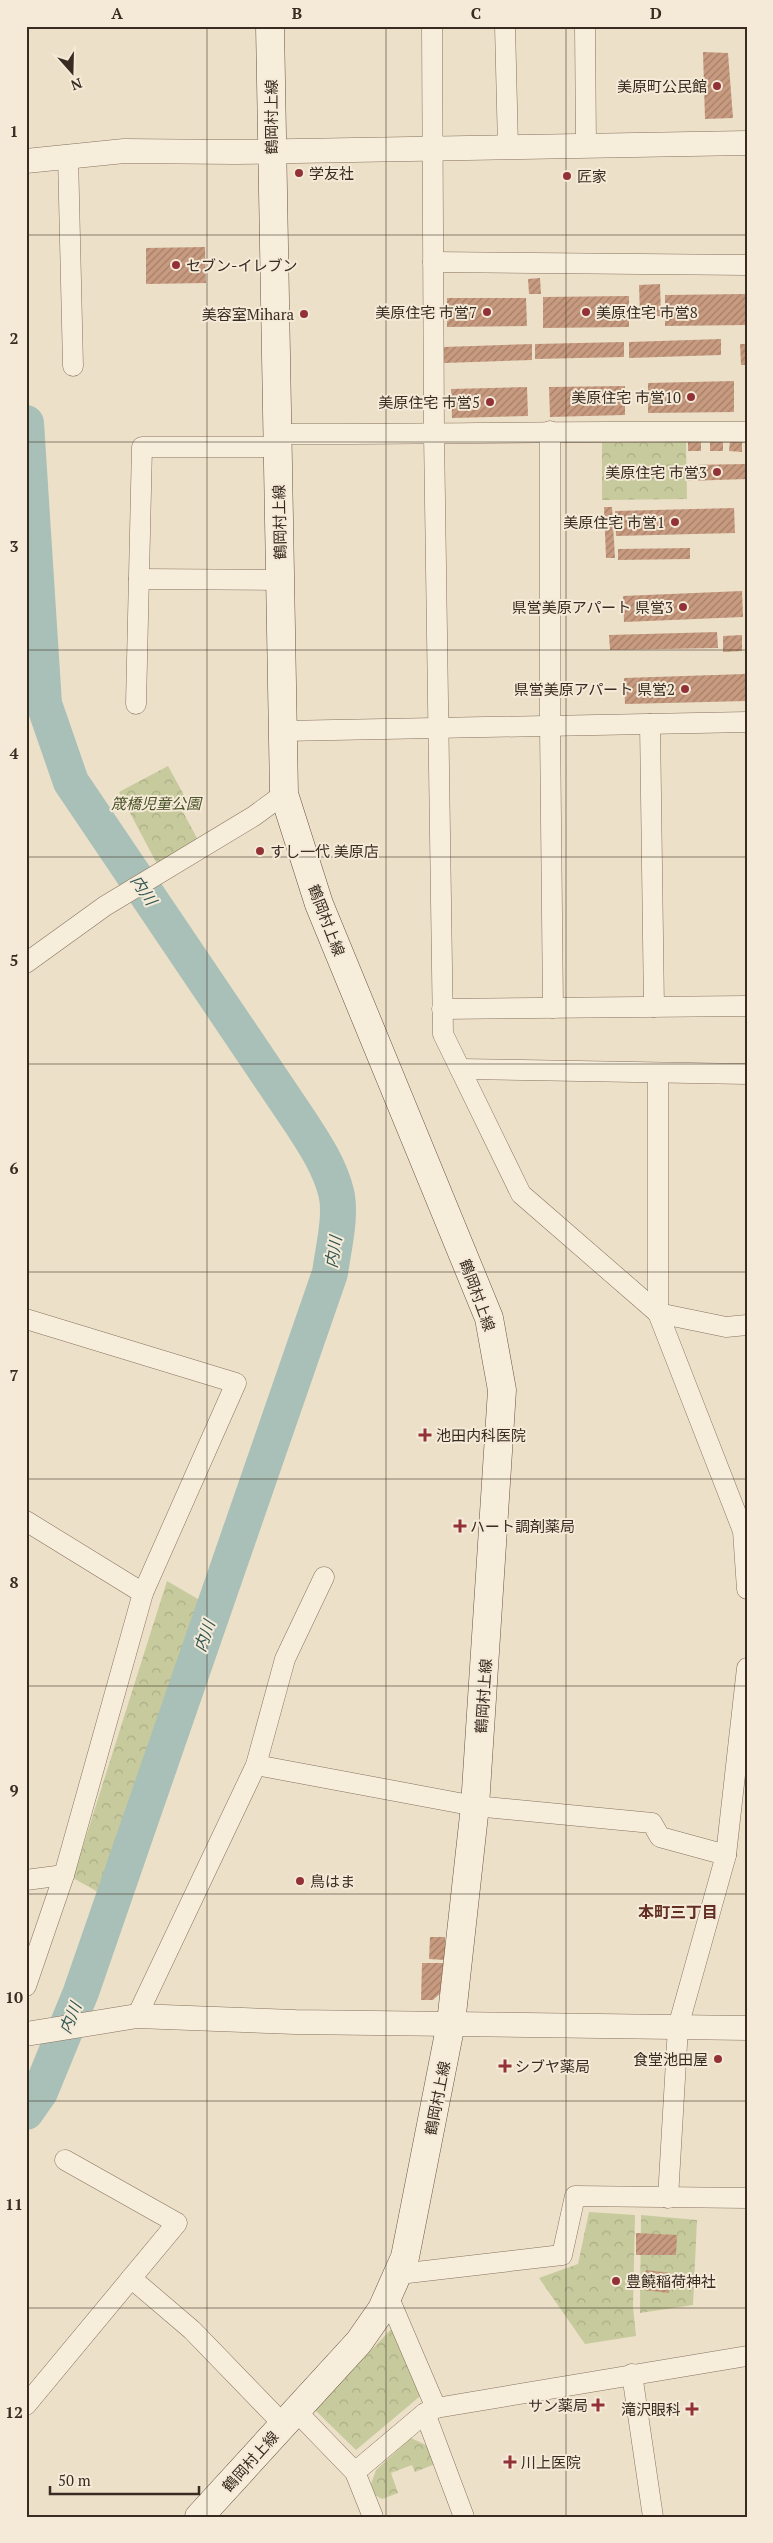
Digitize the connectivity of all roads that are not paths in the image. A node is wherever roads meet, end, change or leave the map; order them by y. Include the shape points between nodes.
1 (270, 26) edge
2 (432, 26) edge
3 (506, 26) edge
4 (585, 26) edge
5 (747, 143) edge
6 (586, 146) junction
7 (508, 147) junction
8 (432, 148) junction
9 (271, 151) junction
10 (68, 155) junction
11 (26, 160) edge
12 (434, 262) junction
13 (747, 265) edge
14 (73, 366) dead end
15 (550, 431) junction
16 (747, 432) edge
17 (434, 434) junction
18 (277, 440) junction
19 (139, 579) junction
20 (280, 580) junction
21 (136, 704) dead end
22 (747, 722) edge
23 (650, 724) junction
24 (550, 726) junction
25 (439, 729) junction
26 (283, 731) junction
27 (284, 794) junction
28 (26, 963) edge
29 (747, 1006) edge
30 (654, 1007) junction
31 (553, 1008) junction
32 (442, 1009) junction
33 (460, 1069) junction
34 (658, 1073) junction
35 (747, 1074) edge
36 (658, 1313) junction
37 (26, 1319) edge
38 (747, 1325) edge
39 (26, 1522) edge
40 (324, 1577) dead end
41 (747, 1589) edge
42 (143, 1593) junction
43 (747, 1668) edge
44 (256, 1765) junction
45 (476, 1806) junction
46 (726, 1855) junction
47 (64, 1875) junction
48 (26, 1880) edge
49 (26, 1986) edge
50 (137, 2016) junction
51 (451, 2023) junction
52 (678, 2027) junction
53 (747, 2028) edge
54 (26, 2034) edge
55 (65, 2160) dead end
56 (668, 2198) junction
57 (747, 2198) edge
58 (131, 2278) junction
59 (394, 2285) junction
60 (747, 2356) edge
61 (632, 2374) junction
62 (26, 2405) edge
63 (430, 2410) junction
64 (289, 2418) junction
65 (356, 2472) junction
66 (199, 2517) edge
67 (372, 2517) edge
68 (464, 2517) edge
69 (653, 2517) edge

1 - 9 main road, 鶴岡村上線
2 - 8 street
3 - 7 street
4 - 6 street
5 - 6 street
6 - 7 street
7 - 8 street
8 - 9 street
8 - 12 street
9 - 10 street via 124,151
9 - 18 main road, 鶴岡村上線
10 - 11 street
10 - 14 street
12 - 13 street
12 - 17 street
15 - 16 street
15 - 17 street
15 - 24 street
17 - 18 street
17 - 25 street
18 - 19 street via 142,447
18 - 20 main road, 鶴岡村上線
19 - 20 street
19 - 21 street
20 - 26 main road, 鶴岡村上線
22 - 23 street
23 - 24 street
23 - 30 street
24 - 25 street
24 - 31 street
25 - 26 street
25 - 32 street
26 - 27 main road, 鶴岡村上線
27 - 28 street via 254,816 105,906
27 - 45 main road, 鶴岡村上線 via 319,904 489,1318 495,1346 502,1390
29 - 30 street
30 - 31 street
31 - 32 street
32 - 33 street via 443,1034
33 - 34 street
33 - 36 street via 521,1194
34 - 35 street
34 - 36 street
36 - 38 street via 726,1328
36 - 41 street via 743,1532
37 - 42 street via 236,1383
39 - 42 street
40 - 44 street via 285,1659
42 - 47 street
43 - 46 street
44 - 45 street
44 - 50 street
45 - 46 street via 652,1823 660,1837
45 - 51 main road, 鶴岡村上線
46 - 52 street
47 - 48 street
47 - 49 street
50 - 51 street
50 - 54 street
51 - 52 street
51 - 59 main road, 鶴岡村上線 via 405,2257
52 - 53 street
52 - 56 street
55 - 58 street via 177,2224
56 - 57 street
56 - 59 street via 575,2196 562,2255
58 - 62 street
58 - 64 street
59 - 63 street
59 - 64 main road, 鶴岡村上線 via 359,2342
60 - 61 street
61 - 63 street
61 - 69 street
63 - 65 street
63 - 68 street
64 - 65 street
64 - 66 main road, 鶴岡村上線
65 - 67 street

